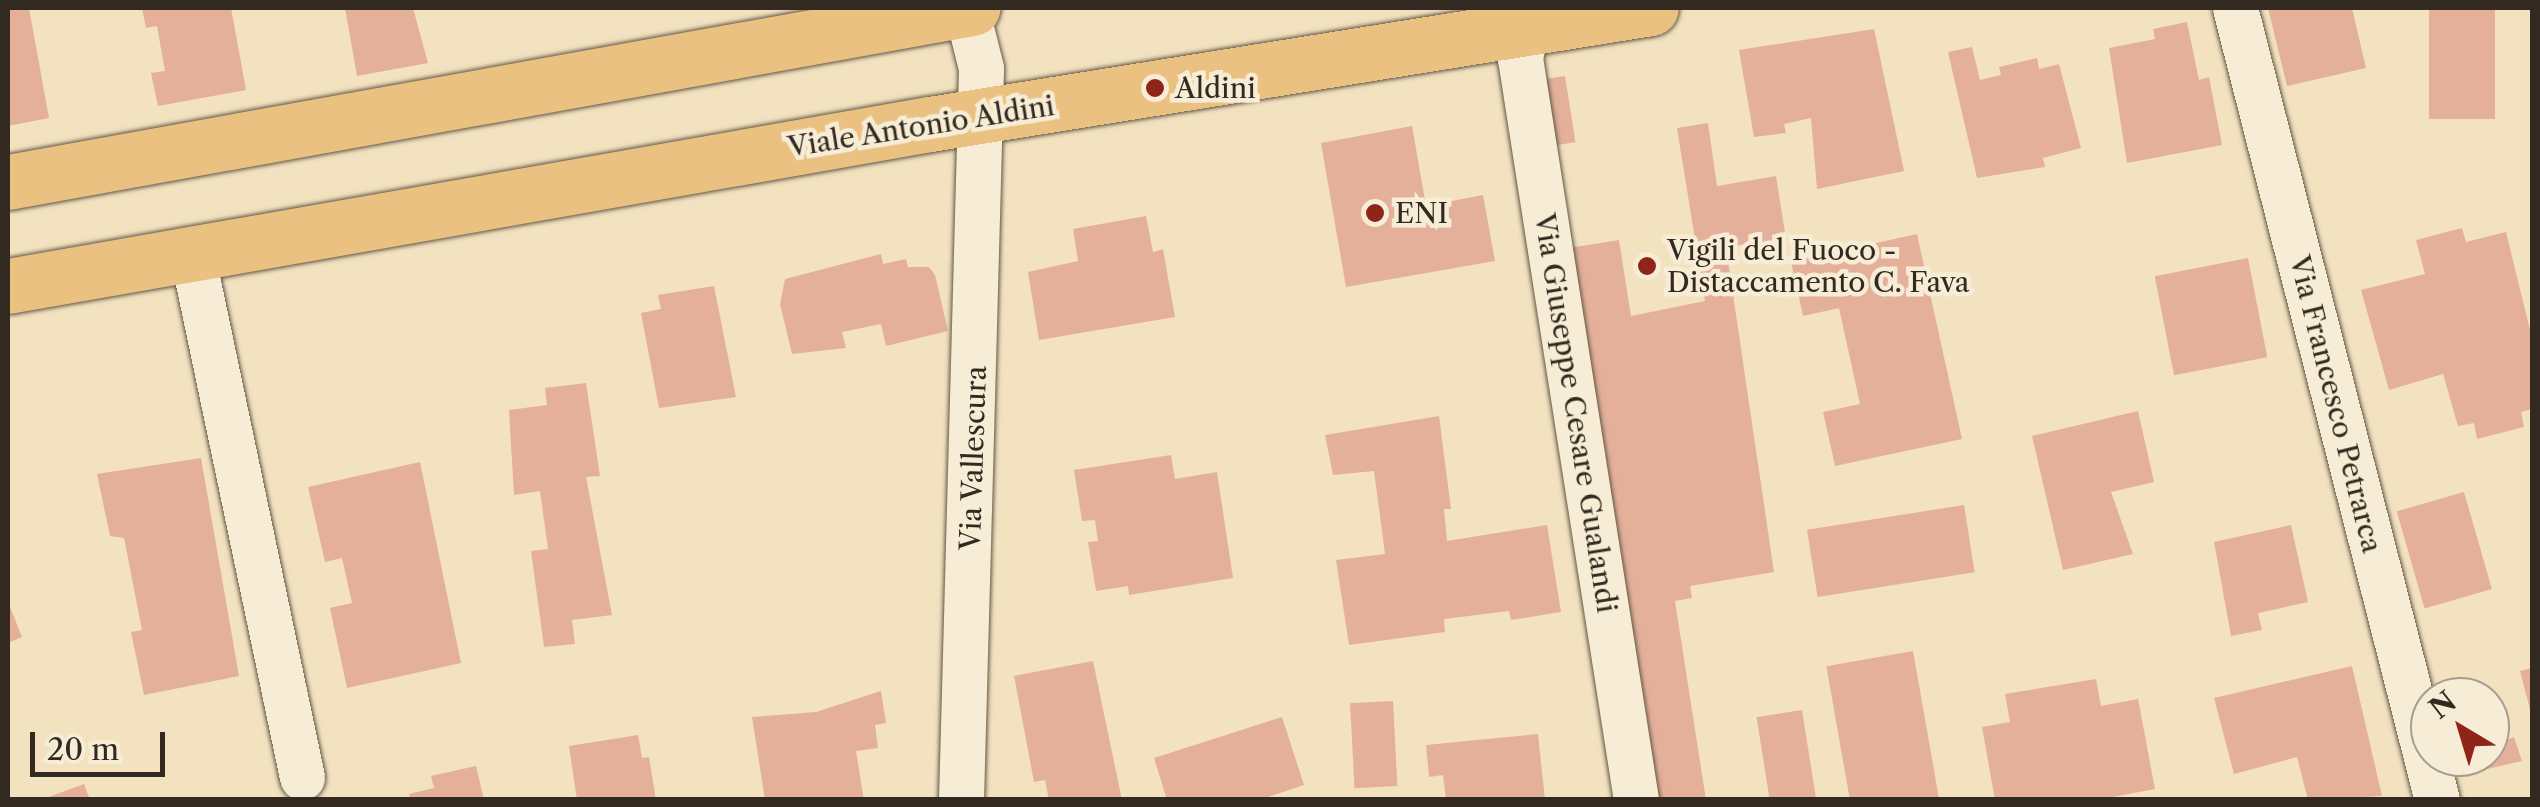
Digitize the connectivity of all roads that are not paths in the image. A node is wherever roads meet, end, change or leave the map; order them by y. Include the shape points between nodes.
1 (968, 8) edge
2 (2236, 8) edge
3 (1626, 10) edge
4 (1525, 17) edge
5 (980, 116) junction
6 (8, 182) edge
7 (191, 249) junction
8 (8, 286) edge
9 (302, 777) dead end
10 (961, 800) edge
11 (1636, 800) edge
12 (2437, 800) edge

1 - 5 street, Via Vallescura via 981,68
1 - 6 main road
2 - 12 street, Via Francesco Petrarca
3 - 4 main road, Viale Antonio Aldini
4 - 5 main road, Viale Antonio Aldini
4 - 11 street, Via Giuseppe Cesare Gualandi via 1520,58
5 - 7 main road, Viale Antonio Aldini
5 - 10 street, Via Vallescura
7 - 8 main road, Viale Antonio Aldini
7 - 9 street

